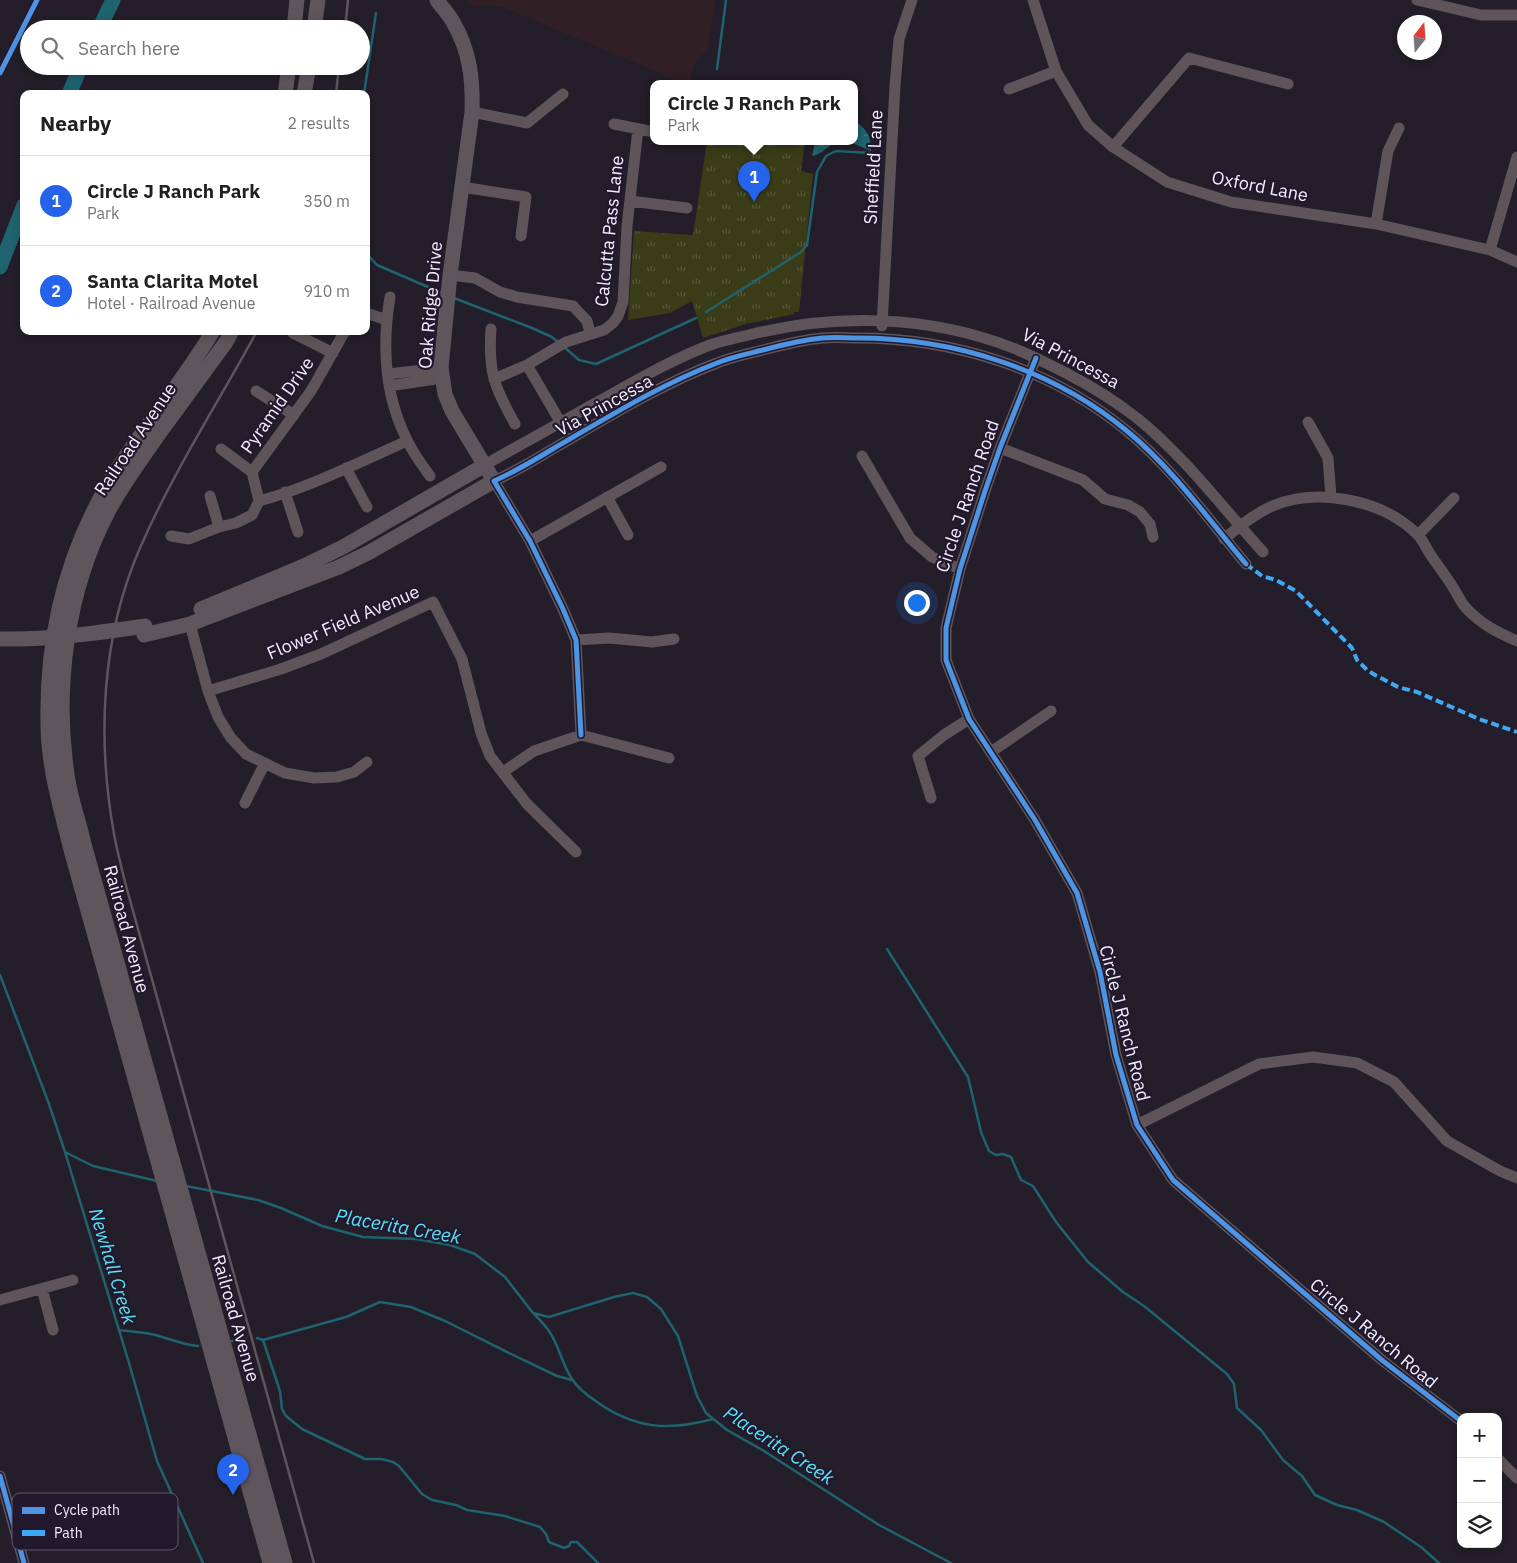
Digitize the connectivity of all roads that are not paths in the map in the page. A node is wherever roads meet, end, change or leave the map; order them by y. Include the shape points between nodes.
1 (297, 0) edge
2 (318, 0) edge
3 (912, 0) edge
4 (1033, 0) edge
5 (1417, 0) edge
6 (435, 1) edge
7 (1517, 15) edge
8 (295, 20) edge
9 (315, 20) edge
10 (1056, 71) junction
11 (288, 75) edge
12 (307, 75) edge
13 (1288, 84) dead end
14 (1009, 89) dead end
15 (286, 90) edge
16 (305, 90) edge
17 (563, 94) dead end
18 (472, 112) junction
19 (614, 124) dead end
20 (1399, 128) dead end
21 (638, 129) junction
22 (650, 131) edge
23 (1112, 147) junction
24 (1517, 157) edge
25 (462, 187) junction
26 (630, 202) junction
27 (687, 208) dead end
28 (1376, 224) junction
29 (521, 236) dead end
30 (1490, 250) junction
31 (1517, 262) edge
32 (450, 275) junction
33 (390, 297) dead end
34 (370, 314) edge
35 (387, 320) junction
36 (882, 320) junction
37 (491, 329) dead end
38 (590, 333) junction
39 (210, 335) edge
40 (230, 335) edge
41 (297, 335) edge
42 (342, 335) edge
43 (882, 338) junction
44 (333, 353) junction
45 (1036, 358) junction
46 (527, 365) junction
47 (441, 373) junction
48 (1030, 373) junction
49 (388, 374) junction
50 (494, 379) junction
51 (389, 386) junction
52 (256, 391) dead end
53 (294, 415) junction
54 (1308, 422) dead end
55 (561, 423) junction
56 (515, 424) dead end
57 (407, 441) junction
58 (1000, 448) junction
59 (221, 449) dead end
60 (862, 456) dead end
61 (485, 465) junction
62 (346, 468) junction
63 (662, 468) dead end
64 (252, 472) junction
65 (430, 476) dead end
66 (494, 481) junction
67 (284, 492) junction
68 (210, 496) dead end
69 (607, 496) junction
70 (1331, 497) junction
71 (1454, 498) dead end
72 (259, 501) junction
73 (367, 507) dead end
74 (1240, 526) junction
75 (219, 527) junction
76 (298, 532) dead end
77 (628, 535) dead end
78 (1418, 535) junction
79 (171, 536) dead end
80 (1153, 537) dead end
81 (1224, 538) junction
82 (530, 541) junction
83 (1263, 552) dead end
84 (1246, 564) dead end
85 (960, 569) junction
86 (186, 620) junction
87 (145, 630) junction
88 (0, 639) edge
89 (674, 639) dead end
90 (576, 640) junction
91 (1517, 641) edge
92 (0, 648) edge
93 (208, 691) junction
94 (1052, 710) dead end
95 (969, 719) junction
96 (581, 735) junction
97 (991, 752) junction
98 (669, 758) dead end
99 (367, 762) dead end
100 (265, 763) junction
101 (503, 772) junction
102 (931, 798) dead end
103 (245, 803) dead end
104 (576, 852) dead end
105 (1137, 1125) junction
106 (1517, 1178) edge
107 (73, 1280) dead end
108 (42, 1289) junction
109 (0, 1300) edge
110 (53, 1330) dead end
111 (1457, 1418) edge
112 (1502, 1463) edge
113 (244, 1470) junction
114 (0, 1476) edge
115 (1517, 1478) edge
116 (12, 1520) edge
117 (274, 1524) junction
118 (20, 1550) edge
119 (24, 1563) edge
120 (270, 1563) edge
121 (285, 1563) edge

1 - 8 main road
2 - 9 main road
3 - 36 street, Sheffield Lane via 899,39 894,86
4 - 10 street, Oxford Lane
5 - 7 street via 1481,15
6 - 18 main road, Oak Ridge Drive via 463,39 473,88
10 - 14 street
10 - 23 street, Oxford Lane via 1088,125
11 - 15 main road
12 - 16 main road
13 - 23 street via 1189,58
17 - 18 street via 527,122
18 - 25 main road, Oak Ridge Drive
19 - 21 street
20 - 28 street via 1388,151
21 - 22 street
21 - 26 street, Calcutta Pass Lane
23 - 28 street, Oxford Lane via 1167,182 1231,202
24 - 30 street
25 - 29 street via 526,197
25 - 32 main road, Oak Ridge Drive
26 - 27 street
26 - 38 street, Calcutta Pass Lane via 623,302 613,323 604,330
28 - 30 street, Oxford Lane
30 - 31 street, Oxford Lane
32 - 38 street via 475,278 517,297 573,306 586,321
32 - 47 main road, Oak Ridge Drive
33 - 35 street
34 - 35 street
35 - 49 street
36 - 43 street, Sheffield Lane
36 - 45 street, Via Princessa via 976,336
36 - 55 street, Via Princessa via 805,323 712,344 675,360
37 - 50 street via 489,353
38 - 46 street, Calcutta Pass Lane via 566,342
39 - 113 main road, Railroad Avenue via 120,465 94,508 74,553 60,599 50,671 48,725 54,778 71,850
40 - 117 main road, Railroad Avenue via 130,474 95,541 70,627 62,683 62,733 67,776 84,844
41 - 44 street
42 - 44 street, Pyramid Drive
43 - 48 street, Via Princessa via 957,348
43 - 66 street, Via Princessa via 823,338 719,362 657,390
44 - 53 street, Pyramid Drive
45 - 48 street, Circle J Ranch Road
45 - 74 street, Via Princessa via 1112,399 1138,419 1181,460
46 - 50 street, Calcutta Pass Lane
46 - 55 street
47 - 49 street
47 - 51 street
47 - 61 main road, Oak Ridge Drive via 452,411
48 - 58 street, Circle J Ranch Road
48 - 81 street, Via Princessa via 1096,408 1128,432 1168,471
49 - 51 street
50 - 56 street
51 - 57 street
52 - 53 street
53 - 64 street, Pyramid Drive
54 - 70 street via 1328,458
55 - 61 street, Via Princessa
57 - 62 street
57 - 65 street
58 - 80 street via 1082,480 1104,499 1128,505 1140,512 1150,524
58 - 85 street, Circle J Ranch Road
59 - 64 street
60 - 85 street via 910,538 932,557
61 - 66 main road, Oak Ridge Drive
61 - 86 main road, Via Princessa via 343,547
62 - 67 street
62 - 73 street
63 - 69 street
64 - 72 street, Pyramid Drive
66 - 82 street, Oak Ridge Drive
66 - 86 main road, Via Princessa via 368,553 299,583
67 - 72 street
67 - 76 street
68 - 75 street
69 - 77 street
69 - 82 street
70 - 74 street via 1294,500 1269,508
70 - 78 street via 1374,507
71 - 78 street
72 - 75 street via 252,515
74 - 81 street
74 - 83 street, Via Princessa
75 - 79 street via 189,538
78 - 91 street via 1464,607 1489,628
81 - 84 street, Via Princessa
82 - 90 street, Oak Ridge Drive
85 - 95 street, Circle J Ranch Road via 946,628 946,660
86 - 87 main road
86 - 93 street
87 - 88 main road, bridge
87 - 92 main road via 37,648
89 - 90 street via 652,642 609,638
90 - 96 street, Oak Ridge Drive
93 - 100 street via 218,718 231,738 246,754
93 - 101 street, Flower Field Avenue via 322,654 433,602 462,659 490,756
94 - 97 street
95 - 97 street, Circle J Ranch Road
95 - 102 street via 918,756
96 - 98 street
96 - 101 street via 534,751
97 - 105 street, Circle J Ranch Road via 1077,892 1100,972 1116,1055
99 - 100 street via 354,772 314,778 285,773
100 - 103 street
101 - 104 street via 527,804
105 - 106 street via 1259,1064 1313,1057 1357,1063 1394,1082 1447,1141
105 - 111 street, Circle J Ranch Road via 1173,1180 1383,1362
107 - 108 street
108 - 109 street
108 - 110 street
112 - 115 street
113 - 117 main road via 256,1483 267,1520
113 - 120 main road, Railroad Avenue
114 - 116 street
117 - 121 main road, Railroad Avenue
118 - 119 street

